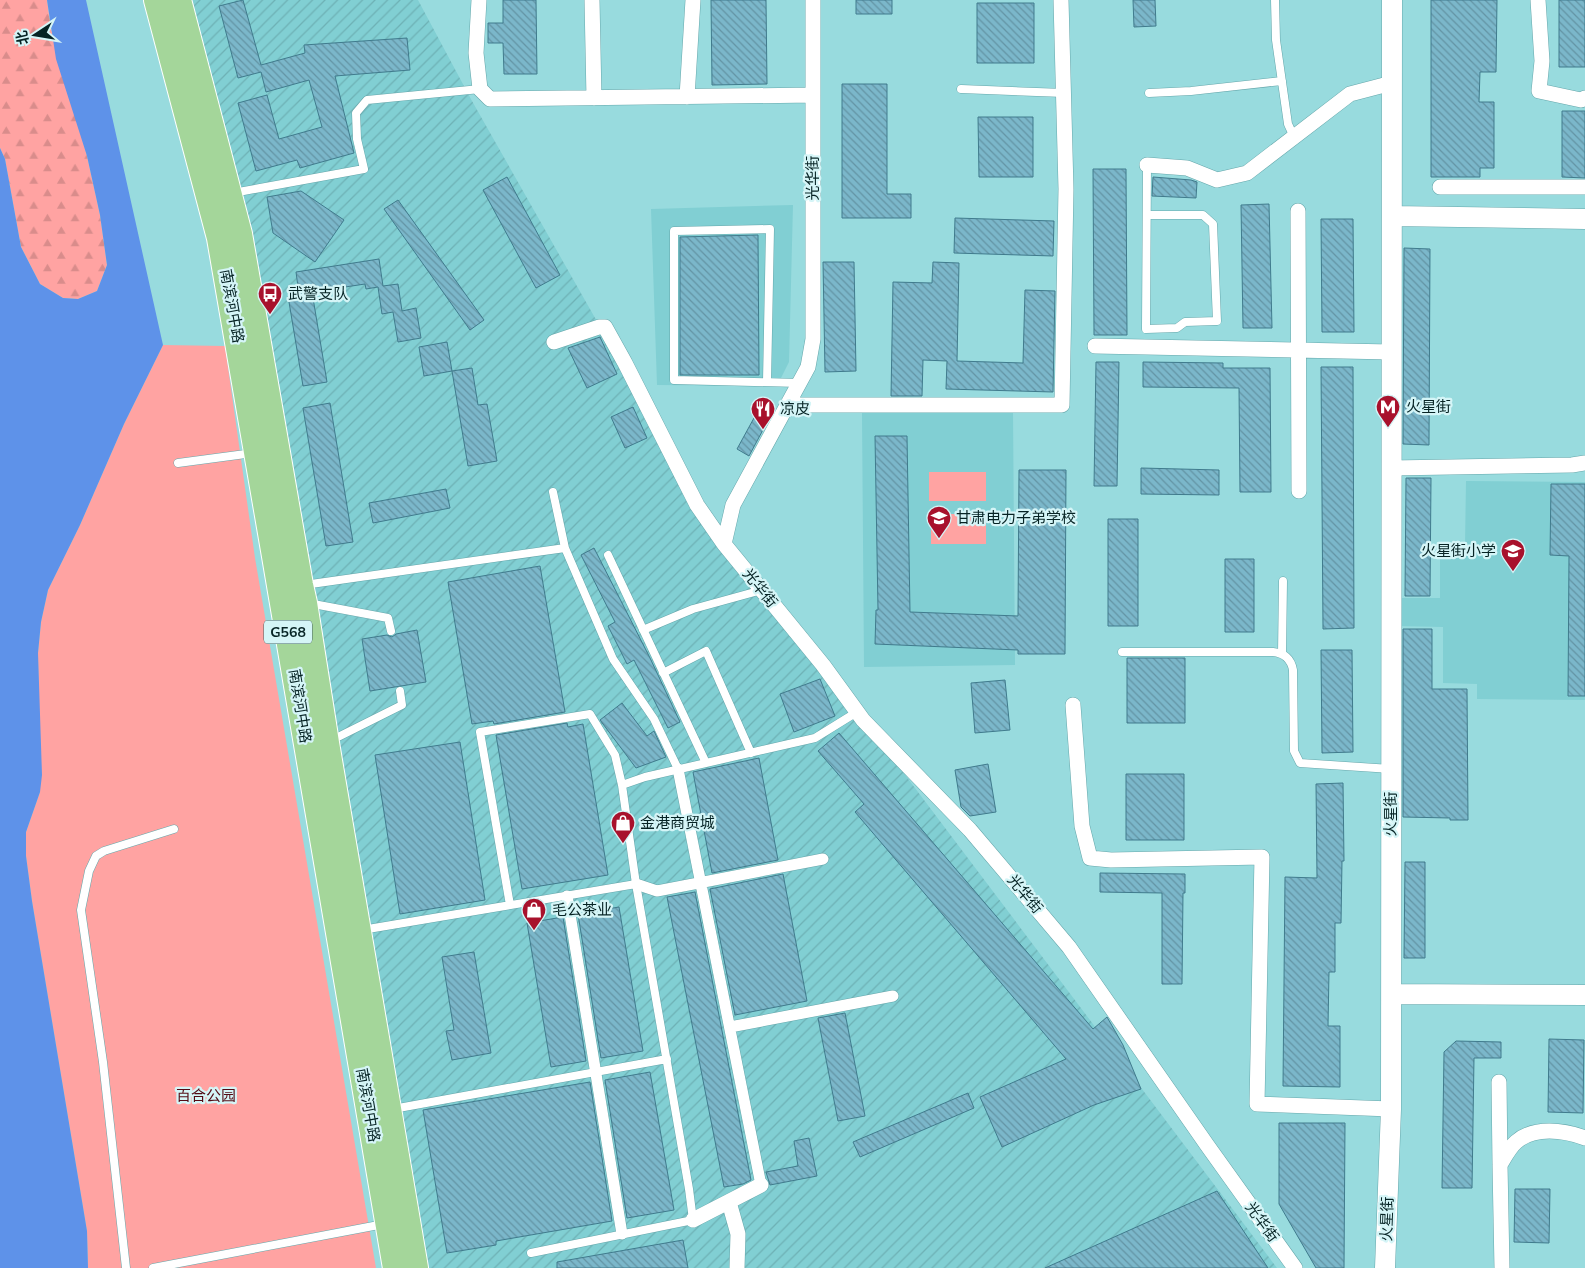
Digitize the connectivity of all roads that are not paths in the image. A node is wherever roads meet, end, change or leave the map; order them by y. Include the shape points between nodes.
1 (157, 0) edge
2 (178, 0) edge
3 (479, 0) edge
4 (592, 0) edge
5 (693, 0) edge
6 (812, 0) edge
7 (1061, 0) edge
8 (1275, 0) edge
9 (1392, 0) edge
10 (1538, 0) edge
11 (1282, 82) junction
12 (1392, 83) junction
13 (480, 88) junction
14 (961, 89) dead end
15 (1064, 93) junction
16 (1149, 93) dead end
17 (813, 95) junction
18 (688, 97) junction
19 (594, 98) junction
20 (1585, 98) edge
21 (1294, 137) junction
22 (1147, 165) joint
23 (1440, 187) dead end
24 (1585, 187) edge
25 (229, 194) junction
26 (1298, 211) dead end
27 (1147, 215) junction
28 (1392, 216) junction
29 (1585, 219) edge
30 (554, 342) dead end
31 (1095, 346) dead end
32 (1299, 350) junction
33 (1391, 352) junction
34 (767, 382) junction
35 (800, 383) junction
36 (788, 404) junction
37 (257, 453) junction
38 (178, 463) dead end
39 (1585, 463) edge
40 (1391, 468) junction
41 (1299, 491) dead end
42 (553, 492) dead end
43 (724, 544) junction
44 (565, 548) junction
45 (608, 555) dead end
46 (1283, 581) dead end
47 (762, 590) junction
48 (295, 599) junction
49 (643, 630) junction
50 (391, 631) dead end
51 (1122, 652) dead end
52 (1282, 654) junction
53 (663, 673) junction
54 (400, 691) dead end
55 (1073, 705) dead end
56 (857, 712) junction
57 (326, 743) junction
58 (751, 752) junction
59 (706, 763) junction
60 (678, 769) junction
61 (1391, 769) junction
62 (622, 785) junction
63 (174, 828) dead end
64 (823, 859) dead end
65 (701, 883) junction
66 (636, 884) junction
67 (567, 896) junction
68 (510, 905) junction
69 (358, 931) junction
70 (1392, 994) junction
71 (1585, 995) edge
72 (893, 996) dead end
73 (730, 1028) junction
74 (667, 1059) junction
75 (596, 1072) junction
76 (1499, 1082) dead end
77 (1391, 1108) junction
78 (388, 1110) junction
79 (1585, 1139) edge
80 (1500, 1165) junction
81 (761, 1185) joint
82 (729, 1202) junction
83 (693, 1220) junction
84 (388, 1223) junction
85 (622, 1234) junction
86 (531, 1253) dead end
87 (126, 1268) edge
88 (153, 1268) edge
89 (396, 1268) edge
90 (415, 1268) edge
91 (737, 1268) edge
92 (1296, 1268) edge
93 (1385, 1268) edge
94 (1502, 1268) edge

1 - 37 highway, 南滨河中路 / G568 via 220,238
2 - 25 highway, 南滨河中路 / G568
3 - 13 street via 476,53
4 - 19 street
5 - 18 street
6 - 17 street, 光华街
7 - 15 street
8 - 11 lane
9 - 12 street, 火星街
10 - 20 street via 1542,61 1539,91 1581,100
11 - 16 lane
11 - 21 lane via 1288,124
12 - 21 street via 1350,94
12 - 28 street, 火星街
13 - 19 street via 490,99
13 - 25 lane via 367,100 356,114 357,140 364,169
14 - 15 lane
15 - 36 street via 1066,189 1062,405
17 - 18 street
17 - 35 street, 光华街 via 813,339 808,367
18 - 19 street
21 - 22 street via 1247,173 1217,180 1186,168
22 - 27 lane
23 - 24 street
25 - 48 highway, 南滨河中路 / G568 via 239,234
26 - 32 street
27 - 27 lane via 1146,330 1176,328 1184,322 1217,320 1213,224 1203,215
28 - 29 street
28 - 33 street, 火星街
30 - 43 street, 光华街 via 605,327 697,505
31 - 32 street
32 - 33 street
32 - 41 street
33 - 40 street, 火星街
34 - 34 lane via 674,380 674,231 770,230
34 - 35 lane
35 - 36 street, 光华街
36 - 43 street, 光华街 via 733,505
37 - 38 lane
37 - 48 highway, 南滨河中路 / G568
39 - 40 street
40 - 61 street, 火星街
42 - 44 lane
43 - 47 street, 光华街
44 - 48 lane
44 - 60 lane via 613,659 654,719
45 - 49 lane
46 - 52 lane
47 - 49 lane via 693,609
47 - 56 street, 光华街
48 - 50 lane via 388,618
48 - 57 highway, 南滨河中路 / G568
48 - 84 highway, 南滨河中路 / G568
49 - 53 lane
51 - 52 lane
52 - 61 lane via 1290,661 1293,670 1294,751 1300,763
53 - 58 lane via 706,651
53 - 59 lane
54 - 57 lane via 402,705
55 - 77 street via 1082,826 1090,858 1262,858 1257,1104
56 - 58 lane via 815,738
56 - 92 street, 光华街 via 970,830 1069,946
57 - 69 highway, 南滨河中路 / G568
58 - 59 lane
59 - 60 lane
60 - 62 lane
60 - 65 street
61 - 70 street, 火星街
62 - 66 lane
62 - 68 lane via 615,755 590,714 480,732
63 - 87 lane via 96,856 89,871 81,910 103,1062
64 - 65 street
65 - 66 street via 657,891
65 - 73 street
66 - 67 lane
66 - 74 lane
67 - 68 lane
67 - 75 street
68 - 69 lane
69 - 78 highway, 南滨河中路 / G568
70 - 71 street
70 - 77 street, 火星街
72 - 73 street
73 - 81 street
74 - 75 lane
74 - 83 lane
75 - 78 lane
75 - 85 street
76 - 80 street
77 - 93 street, 火星街
78 - 90 highway, 南滨河中路 / G568
79 - 80 street via 1573,1134 1536,1132 1515,1143
80 - 94 street
81 - 82 street
82 - 83 street
82 - 91 street via 738,1234
83 - 85 lane
84 - 88 lane
84 - 89 highway, 南滨河中路 / G568
85 - 86 lane

